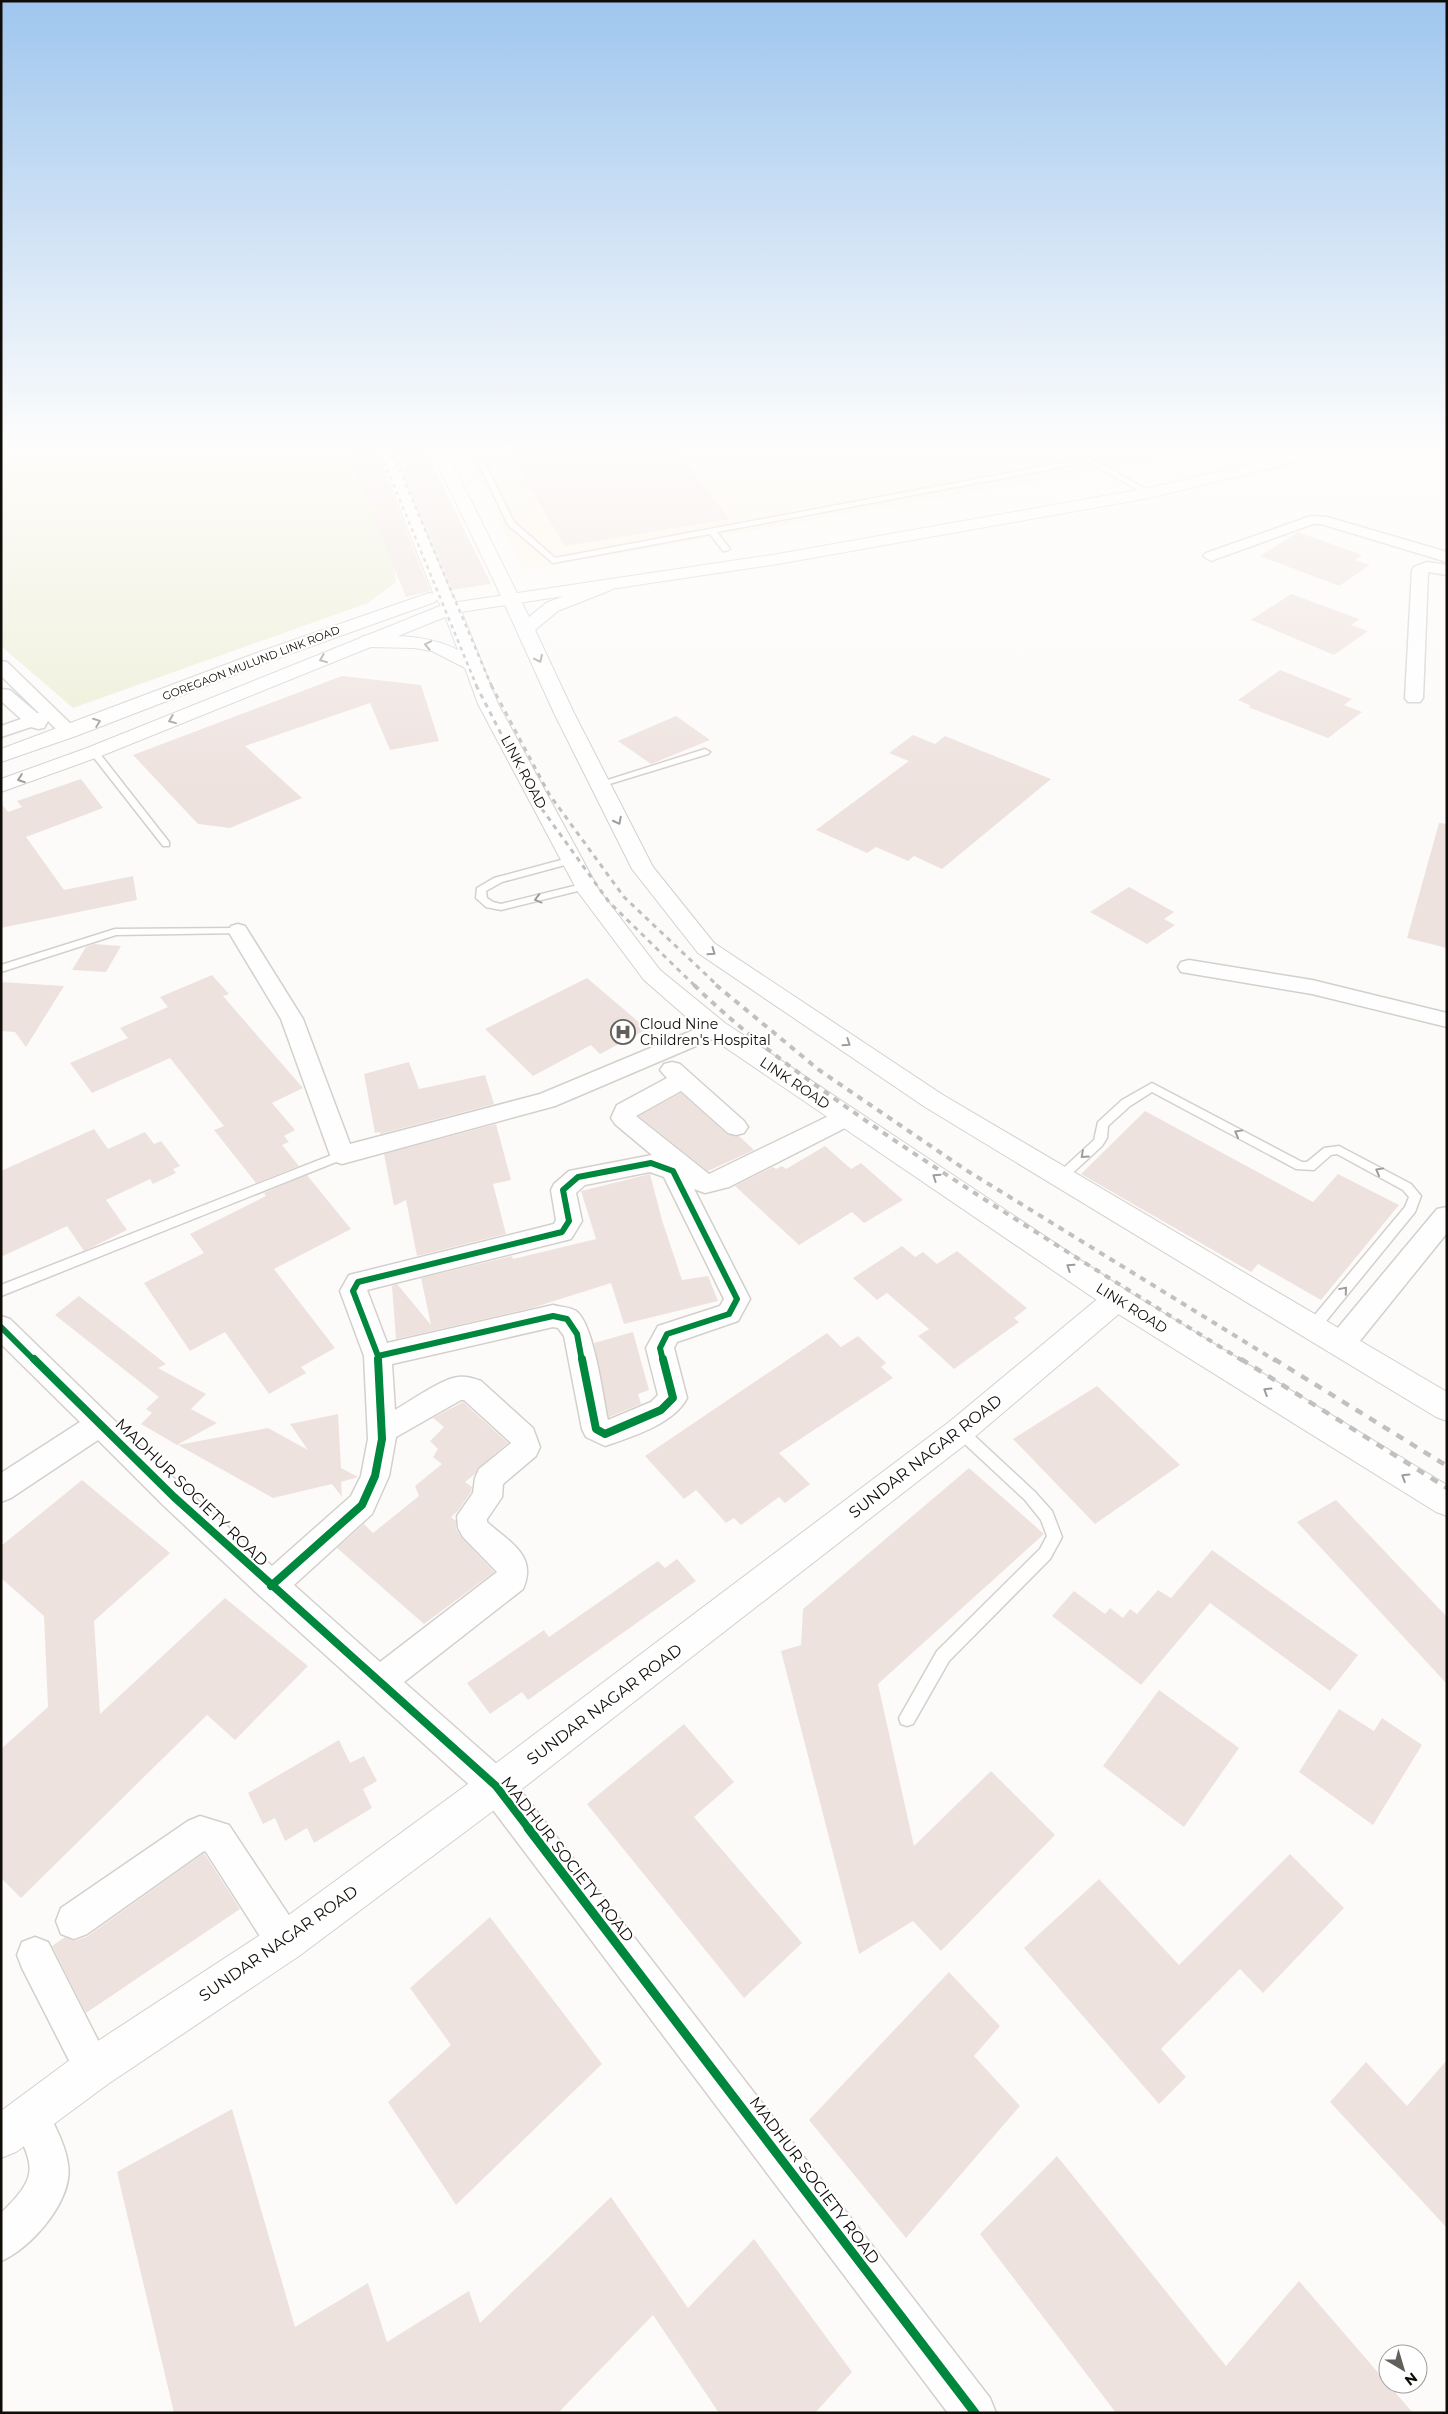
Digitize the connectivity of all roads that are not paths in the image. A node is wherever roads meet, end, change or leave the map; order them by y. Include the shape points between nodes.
1 (430, 560) edge
2 (497, 560) edge
3 (774, 560) edge
4 (614, 566) dead end
5 (595, 569) junction
6 (1447, 570) edge
7 (550, 576) dead end
8 (606, 586) junction
9 (512, 588) junction
10 (447, 600) junction
11 (524, 629) junction
12 (368, 641) junction
13 (472, 664) junction
14 (1, 666) edge
15 (1414, 698) dead end
16 (3, 699) edge
17 (50, 714) junction
18 (28, 722) junction
19 (1, 732) edge
20 (54, 737) junction
21 (94, 752) junction
22 (705, 752) dead end
23 (1, 756) edge
24 (600, 784) junction
25 (1, 786) edge
26 (166, 844) dead end
27 (572, 860) junction
28 (586, 886) junction
29 (238, 931) joint
30 (1189, 967) dead end
31 (1, 969) edge
32 (1447, 1020) edge
33 (716, 1029) junction
34 (655, 1054) junction
35 (684, 1080) junction
36 (847, 1117) junction
37 (736, 1128) dead end
38 (342, 1154) junction
39 (1061, 1176) junction
40 (1446, 1216) edge
41 (1, 1291) edge
42 (1117, 1299) junction
43 (1, 1327) edge
44 (1313, 1327) junction
45 (1342, 1344) junction
46 (378, 1356) junction
47 (1447, 1408) edge
48 (100, 1424) junction
49 (382, 1431) junction
50 (960, 1431) junction
51 (1, 1489) edge
52 (1447, 1502) edge
53 (271, 1586) junction
54 (379, 1682) junction
55 (907, 1718) dead end
56 (496, 1786) junction
57 (74, 1921) dead end
58 (284, 1942) junction
59 (36, 1955) dead end
60 (93, 2069) junction
61 (16, 2127) edge
62 (1, 2241) edge
63 (975, 2413) edge

1 - 10 main road, LINK ROAD
2 - 9 main road
3 - 8 main road
4 - 5 main road
5 - 7 main road
5 - 8 main road
6 - 15 street via 1427,567 1420,570
8 - 9 main road
8 - 11 main road via 552,607
9 - 10 main road
9 - 11 main road
10 - 12 main road, GOREGAON MULUND LINK ROAD
10 - 13 main road, LINK ROAD
20 -> 10 main road, GOREGAON MULUND LINK ROAD via 266,656
11 -> 24 main road
13 -> 12 main road via 438,647 414,642
12 -> 21 main road, GOREGAON MULUND LINK ROAD
13 - 27 main road, LINK ROAD via 488,704
14 - 17 street
16 - 18 street
17 - 18 street
17 - 20 street
18 - 19 street
18 - 20 street
20 - 23 main road, GOREGAON MULUND LINK ROAD
21 -> 25 main road, GOREGAON MULUND LINK ROAD
21 - 26 lane
22 - 24 lane
24 -> 39 main road via 642,869 706,948 934,1101
27 - 28 main road, LINK ROAD
28 -> 27 lane via 501,907 488,904 480,895 481,890 498,880
28 - 33 main road, LINK ROAD via 652,975
29 - 31 lane via 115,932
29 - 38 street via 292,1019
30 - 32 street via 1312,987
33 - 34 street
33 - 36 main road, LINK ROAD
34 - 35 street
34 - 38 street via 547,1100
35 - 36 street via 625,1111 623,1118 705,1184 720,1181
35 - 37 street
42 -> 36 main road, LINK ROAD
38 - 41 lane
39 - 44 main road
44 -> 39 lane via 1411,1209 1415,1196 1407,1187 1338,1150 1328,1151 1310,1167 1300,1166 1152,1087 1126,1103 1102,1125 1098,1143
40 - 45 street
42 - 50 main road, SUNDAR NAGAR ROAD
52 -> 42 main road, LINK ROAD
43 - 48 street, MADHUR SOCIETY ROAD
44 - 45 main road
45 - 47 main road
46 - 46 street via 553,1316 567,1319 577,1334 596,1429 605,1434 661,1410 673,1398 660,1348 666,1334 729,1314 737,1299 673,1170 651,1163 578,1177 563,1190 569,1221 562,1232 358,1282 353,1291
46 - 49 street
48 - 51 street
48 - 53 street, MADHUR SOCIETY ROAD
49 - 53 street via 375,1476 362,1505
49 - 54 street via 457,1388 472,1389 523,1436 526,1447 489,1478 488,1497 472,1516 473,1528 513,1565 512,1580
50 - 55 lane via 1030,1496 1046,1516 1055,1537 1045,1554 943,1656
50 - 56 main road, SUNDAR NAGAR ROAD
53 - 54 street, MADHUR SOCIETY ROAD
54 - 56 street, MADHUR SOCIETY ROAD
56 - 58 main road, SUNDAR NAGAR ROAD
56 - 63 street, MADHUR SOCIETY ROAD
57 - 58 street via 200,1833 218,1837
58 - 60 main road, SUNDAR NAGAR ROAD
59 - 60 street
60 - 61 main road, SUNDAR NAGAR ROAD
61 - 62 street via 50,2166 46,2190

